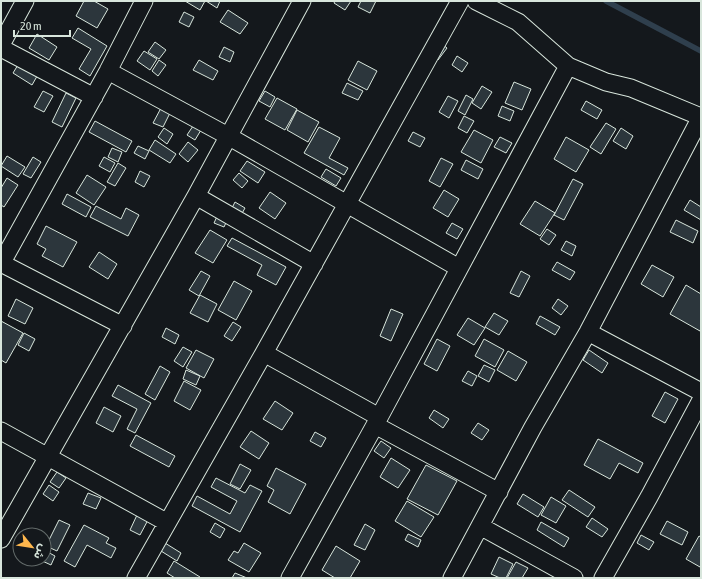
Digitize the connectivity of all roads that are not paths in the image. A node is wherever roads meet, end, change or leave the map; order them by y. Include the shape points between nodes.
1 (25, 1) edge
2 (144, 1) edge
3 (302, 1) edge
4 (460, 1) edge
5 (476, 1) edge
6 (1, 46) edge
7 (568, 66) junction
8 (108, 70) junction
9 (94, 97) junction
10 (701, 117) edge
11 (228, 136) junction
12 (196, 196) junction
13 (346, 204) junction
14 (1, 263) edge
15 (314, 264) junction
16 (459, 268) junction
17 (124, 326) junction
18 (588, 332) junction
19 (264, 353) junction
20 (701, 392) edge
21 (701, 400) edge
22 (377, 421) junction
23 (1, 431) edge
24 (49, 456) junction
25 (499, 492) junction
26 (166, 522) junction
27 (480, 526) junction
28 (1, 540) edge
29 (136, 578) edge
30 (290, 578) edge
31 (452, 578) edge
32 (574, 578) edge
33 (603, 578) edge

1 - 6 street
2 - 8 street
3 - 11 street
4 - 13 street
5 - 7 street via 518,22
6 - 9 street
7 - 10 street via 606,82 631,88
7 - 16 street
8 - 9 street
8 - 11 street
9 - 14 street
10 - 18 street
11 - 12 street
11 - 13 street
12 - 15 street
12 - 17 street
13 - 15 street
13 - 16 street
14 - 17 street
15 - 19 street
16 - 22 street
17 - 24 street
18 - 20 street
18 - 25 street
19 - 22 street
19 - 26 street
21 - 33 street
22 - 25 street
22 - 30 street
23 - 24 street
24 - 26 street
24 - 28 street
25 - 27 street
26 - 29 street
27 - 31 street
27 - 32 street

